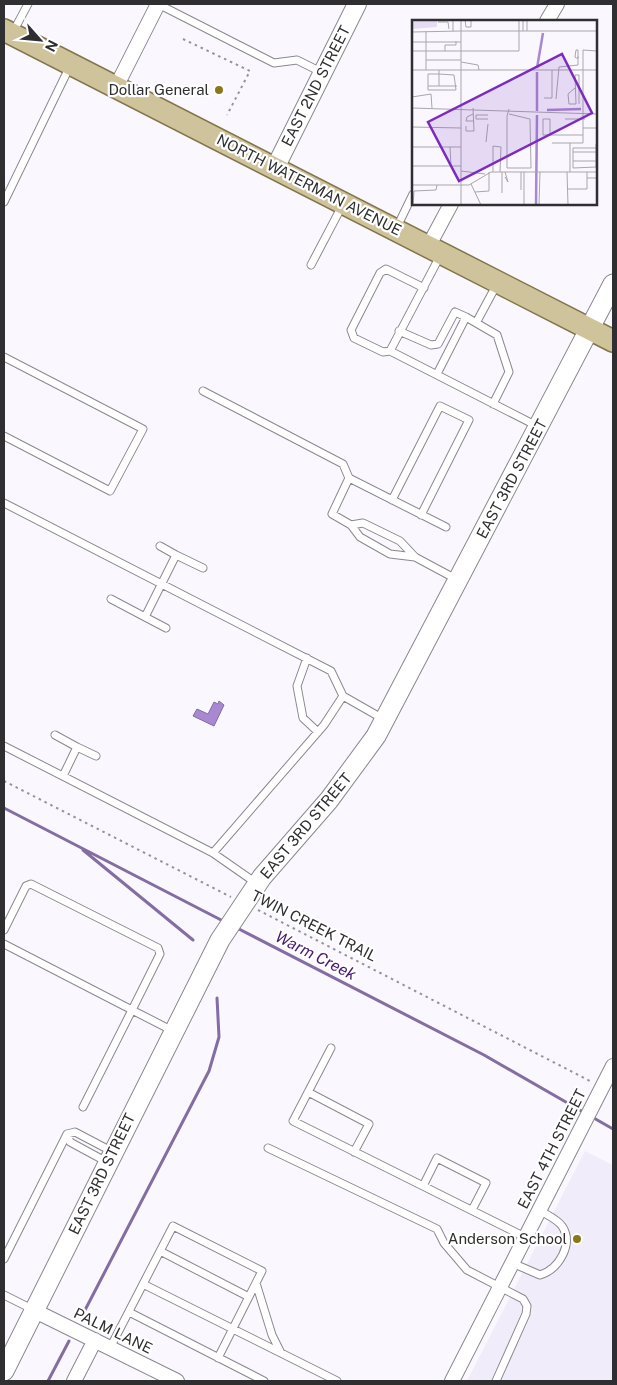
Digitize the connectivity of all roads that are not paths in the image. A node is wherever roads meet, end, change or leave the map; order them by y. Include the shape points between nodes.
1 (28, 4) edge
2 (158, 4) edge
3 (357, 4) edge
4 (557, 4) edge
5 (548, 20) edge
6 (8, 32) edge
7 (71, 64) junction
8 (322, 73) junction
9 (116, 87) junction
10 (275, 168) junction
11 (412, 196) edge
12 (4, 202) edge
13 (343, 203) junction
14 (451, 205) edge
15 (396, 230) junction
16 (435, 250) junction
17 (311, 265) dead end
18 (498, 282) junction
19 (613, 284) edge
20 (424, 288) junction
21 (466, 317) junction
22 (476, 323) junction
23 (590, 329) junction
24 (399, 331) junction
25 (613, 341) edge
26 (390, 351) junction
27 (4, 357) edge
28 (437, 374) junction
29 (204, 391) dead end
30 (494, 404) junction
31 (539, 427) junction
32 (4, 436) edge
33 (349, 478) junction
34 (392, 500) junction
35 (4, 503) edge
36 (420, 515) junction
37 (351, 524) junction
38 (446, 528) dead end
39 (160, 546) dead end
40 (176, 555) junction
41 (415, 557) junction
42 (203, 568) dead end
43 (459, 580) junction
44 (162, 584) junction
45 (110, 600) dead end
46 (145, 617) junction
47 (166, 628) dead end
48 (307, 658) junction
49 (343, 696) junction
50 (385, 720) junction
51 (318, 732) junction
52 (55, 736) dead end
53 (4, 746) edge
54 (77, 747) junction
55 (96, 756) dead end
56 (63, 776) junction
57 (213, 852) junction
58 (257, 884) junction
59 (4, 930) edge
60 (4, 944) edge
61 (132, 1010) junction
62 (173, 1031) junction
63 (331, 1048) dead end
64 (613, 1066) edge
65 (308, 1092) junction
66 (83, 1107) dead end
67 (67, 1134) junction
68 (268, 1148) dead end
69 (354, 1152) junction
70 (111, 1157) junction
71 (423, 1186) junction
72 (472, 1210) junction
73 (539, 1210) junction
74 (525, 1237) junction
75 (160, 1252) junction
76 (4, 1259) edge
77 (512, 1263) junction
78 (256, 1283) junction
79 (143, 1284) junction
80 (499, 1288) junction
81 (4, 1295) edge
82 (249, 1297) junction
83 (35, 1311) junction
84 (129, 1312) junction
85 (233, 1329) junction
86 (95, 1340) junction
87 (110, 1348) junction
88 (281, 1353) junction
89 (218, 1358) junction
90 (4, 1371) edge
91 (323, 1378) edge
92 (74, 1381) edge
93 (177, 1381) edge
94 (264, 1381) edge
95 (337, 1381) edge
96 (452, 1381) edge
97 (496, 1381) edge

1 - 6 lane
2 - 8 lane via 274,63 297,60
2 - 9 street
3 - 8 street, EAST 2ND STREET
4 - 5 street
6 - 7 main road, NORTH WATERMAN AVENUE
7 - 9 main road, NORTH WATERMAN AVENUE
7 - 12 lane
8 - 10 street, EAST 2ND STREET
9 - 10 main road, NORTH WATERMAN AVENUE
10 - 13 main road, NORTH WATERMAN AVENUE
11 - 15 lane
13 - 15 main road, NORTH WATERMAN AVENUE
13 - 17 lane
14 - 16 street
15 - 16 main road, NORTH WATERMAN AVENUE
16 - 18 main road, NORTH WATERMAN AVENUE
16 - 20 lane
18 - 22 lane
18 - 23 main road, NORTH WATERMAN AVENUE
19 - 23 main road, EAST 3RD STREET
20 - 24 lane
20 - 26 lane via 386,269 380,273 351,330 354,338 383,352
21 - 22 lane
21 - 24 lane via 455,312 438,344 431,345
21 - 28 lane
22 - 30 lane via 497,335 508,372
23 - 25 main road, NORTH WATERMAN AVENUE
23 - 31 main road, EAST 3RD STREET
24 - 26 lane
26 - 28 lane
27 - 32 lane via 143,429 110,491
28 - 30 lane
29 - 33 lane via 342,464
30 - 31 lane
31 - 43 main road, EAST 3RD STREET
33 - 34 lane
33 - 37 lane via 332,514
34 - 36 lane
34 - 36 lane via 440,406 469,420
35 - 44 lane
36 - 38 lane
37 - 41 lane via 363,523 400,541
37 - 41 lane via 360,537 390,554
39 - 40 lane
40 - 42 lane
40 - 44 lane
41 - 43 lane
43 - 50 main road, EAST 3RD STREET
44 - 46 lane
44 - 48 lane
45 - 46 lane
46 - 47 lane
48 - 49 lane via 332,671
48 - 51 lane via 296,686 303,718
49 - 50 lane
49 - 51 lane
50 - 58 main road, EAST 3RD STREET via 354,768
51 - 57 lane
52 - 54 lane
53 - 56 lane
54 - 55 lane
54 - 56 lane
56 - 57 lane
57 - 58 lane
58 - 62 main road, EAST 3RD STREET via 220,940
59 - 61 lane via 26,886 31,884 158,948 160,954
60 - 61 lane
61 - 62 lane
61 - 66 lane
62 - 70 main road, EAST 3RD STREET
63 - 65 lane
64 - 73 street, EAST 4TH STREET
65 - 69 lane via 369,1124
65 - 69 lane via 293,1121
67 - 70 lane via 75,1132
67 - 70 lane via 70,1142
67 - 76 lane
68 - 80 lane via 437,1229 444,1243 467,1270
69 - 71 lane
70 - 83 main road, EAST 3RD STREET
71 - 72 lane
71 - 72 lane via 437,1158 486,1183
72 - 74 lane
73 - 74 street, EAST 4TH STREET
73 - 77 lane via 563,1228 566,1239 563,1254 552,1269 540,1275
74 - 77 street, EAST 4TH STREET
75 - 78 lane via 173,1226 262,1271
75 - 79 lane
75 - 82 lane
77 - 80 street, EAST 4TH STREET
78 - 82 lane
78 - 88 lane
79 - 84 lane
79 - 85 lane
80 - 96 street, EAST 4TH STREET
80 - 97 lane via 523,1299 527,1306
81 - 83 lane
82 - 85 lane
83 - 86 street, PALM LANE
83 - 90 main road, EAST 3RD STREET
84 - 87 lane
84 - 89 lane
85 - 88 lane
85 - 89 lane
86 - 87 street, PALM LANE
86 - 92 street
87 - 93 street, PALM LANE
88 - 91 lane
89 - 94 lane
91 - 95 lane

